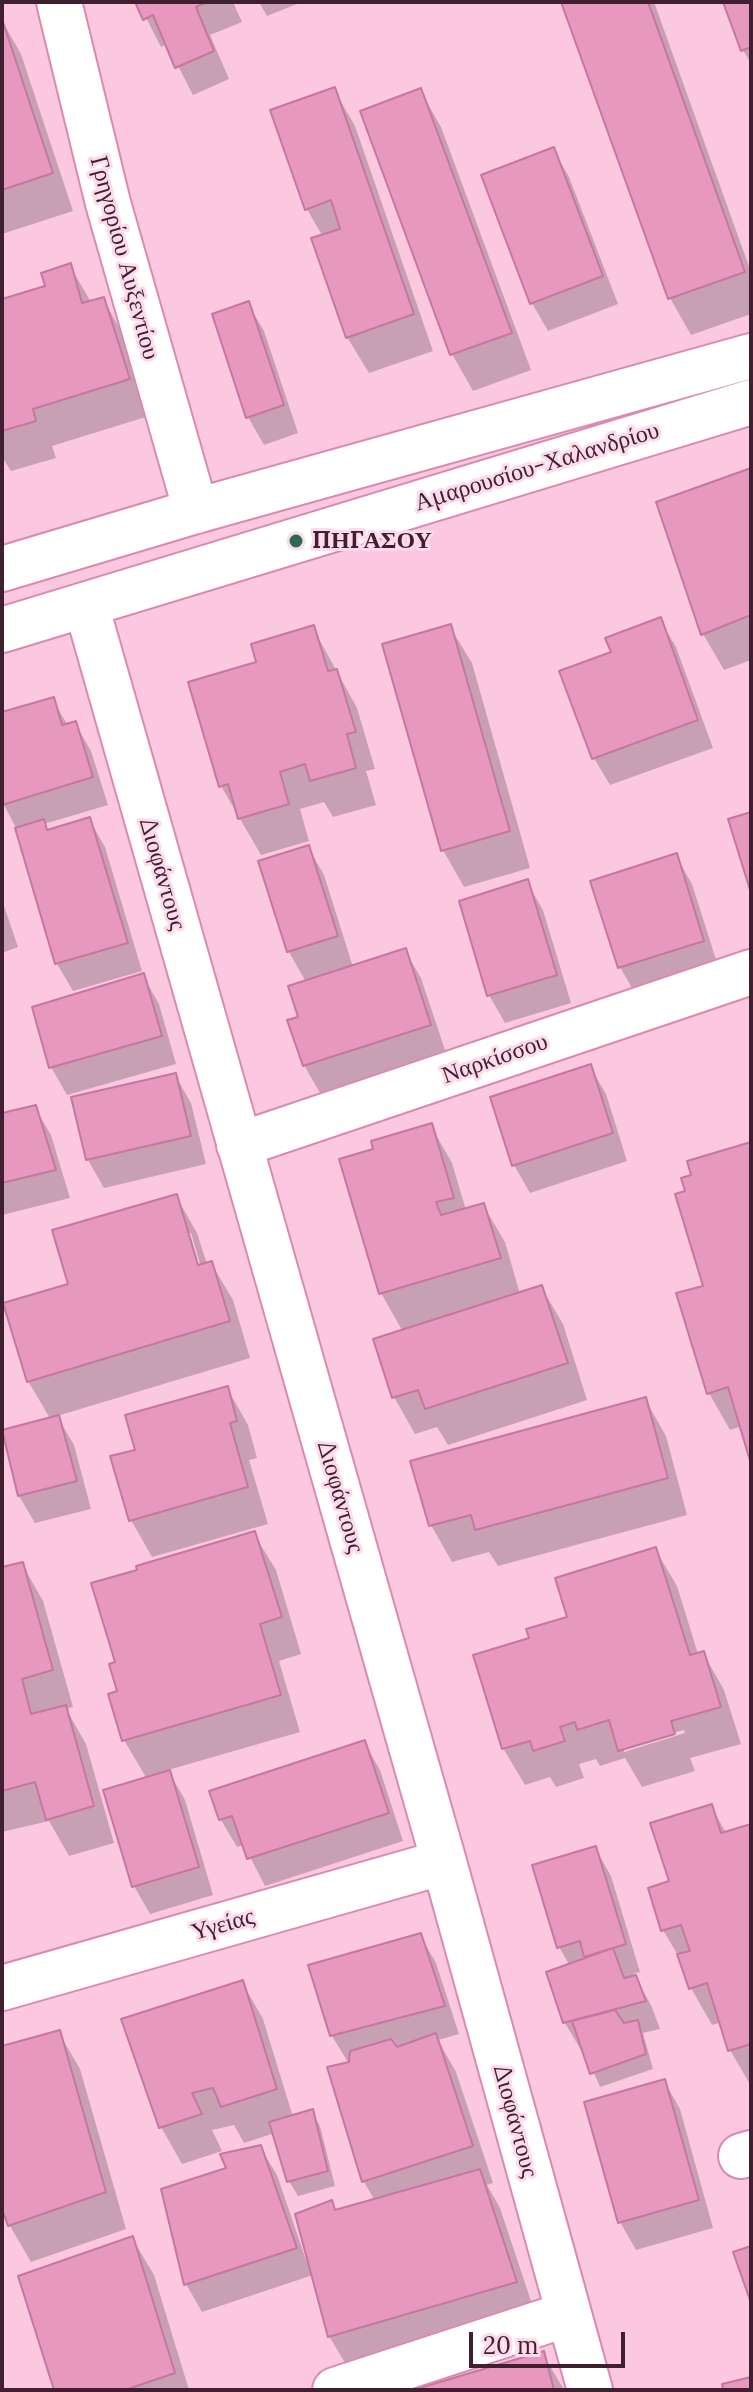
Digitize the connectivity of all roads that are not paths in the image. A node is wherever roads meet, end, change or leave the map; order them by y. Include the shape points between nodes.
1 (59, 2) edge
2 (751, 356) edge
3 (751, 402) edge
4 (196, 511) junction
5 (2, 569) edge
6 (86, 605) junction
7 (2, 630) edge
8 (751, 972) edge
9 (239, 1145) junction
10 (444, 1862) junction
11 (2, 1988) edge
12 (568, 2314) junction
13 (335, 2390) edge
14 (590, 2390) edge

1 - 4 street, Γρηγορίου Αυξεντίου via 108,203
2 - 4 street, Αμαρουσίου-Χαλανδρίου
3 - 6 street, Αμαρουσίου-Χαλανδρίου
4 - 5 street, Αμαρουσίου-Χαλανδρίου
6 - 7 street, Αμαρουσίου-Χαλανδρίου
6 - 9 street, Διοφάντους
8 - 9 street, Ναρκίσσου
9 - 10 street, Διοφάντους
10 - 11 street, Υγείας
10 - 12 street, Διοφάντους
12 - 13 street
12 - 14 street, Διοφάντους

